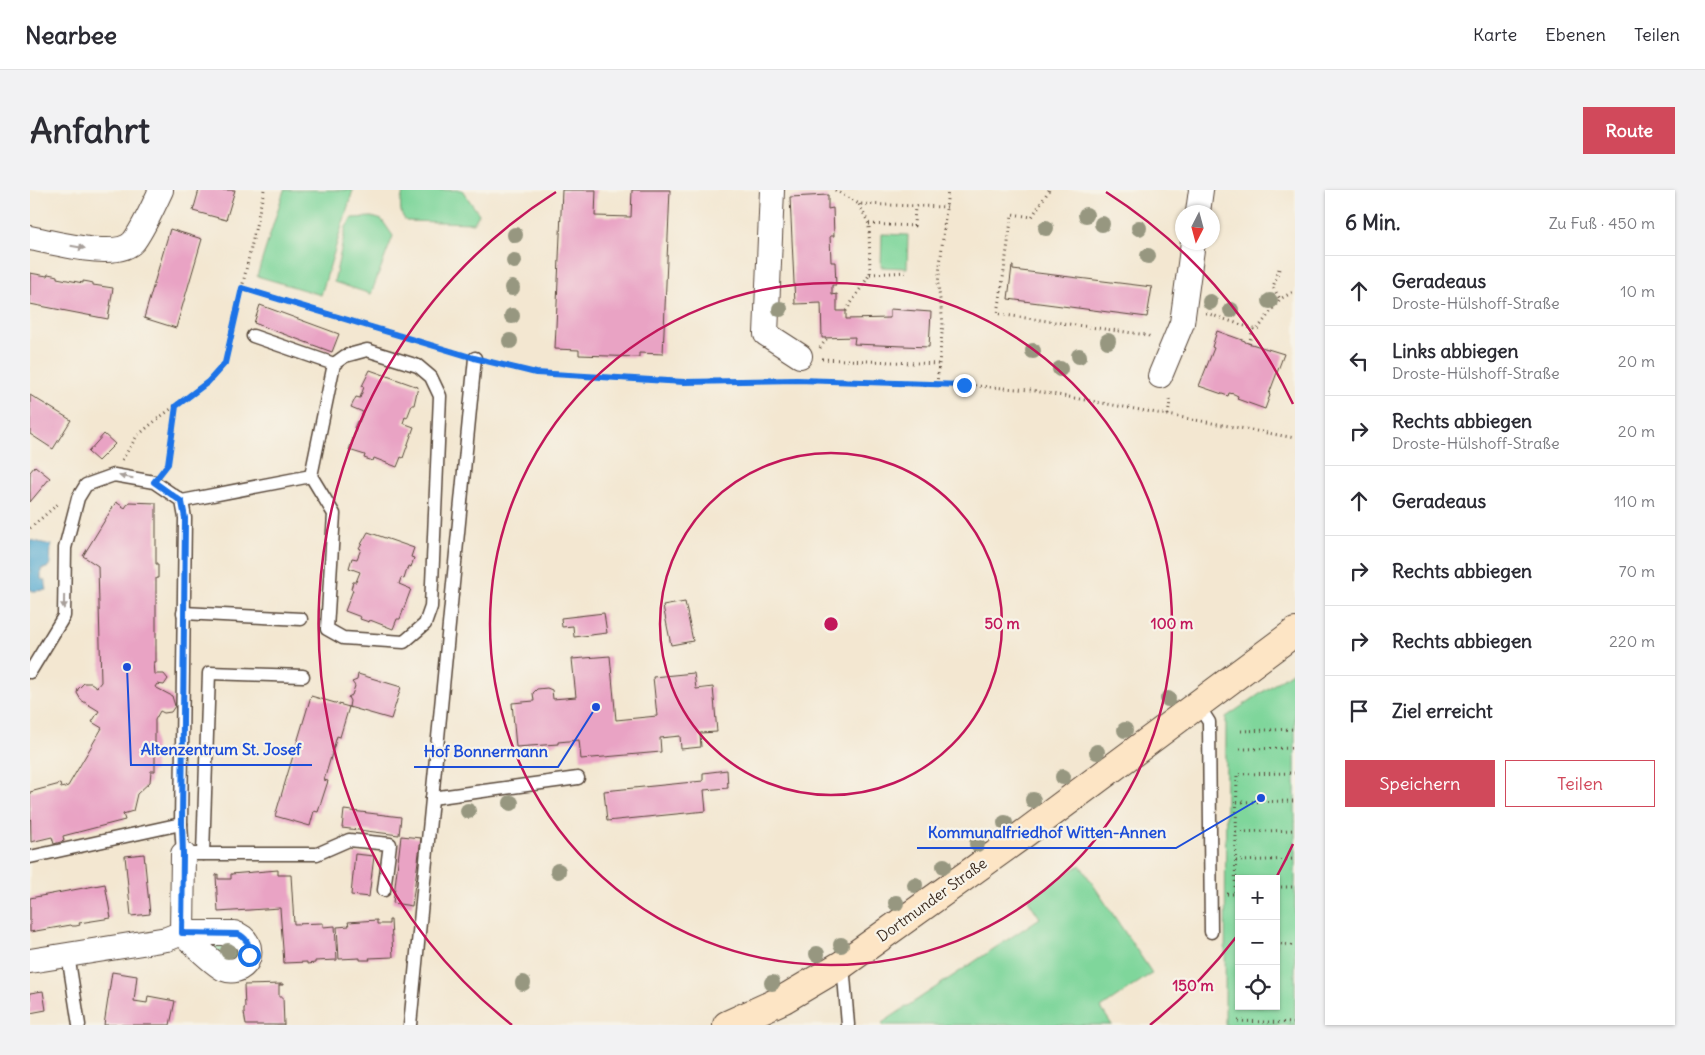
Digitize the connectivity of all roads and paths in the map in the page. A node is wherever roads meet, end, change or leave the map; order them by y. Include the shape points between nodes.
1 (161, 190) edge
2 (264, 190) edge
3 (772, 190) edge
4 (835, 190) edge
5 (948, 190) edge
6 (1049, 190) edge
7 (1201, 190) edge
8 (860, 204) junction
9 (1199, 205) edge
10 (915, 206) junction
11 (946, 206) junction
12 (869, 224) junction
13 (30, 238) edge
14 (1193, 250) edge
15 (1279, 269) dead end
16 (908, 272) dead end
17 (870, 274) junction
18 (242, 288) junction
19 (1295, 291) edge
20 (1280, 299) junction
21 (1184, 309) junction
22 (846, 311) dead end
23 (1253, 329) junction
24 (253, 336) dead end
25 (1249, 344) dead end
26 (1171, 348) junction
27 (800, 356) joint
28 (474, 358) junction
29 (334, 364) junction
30 (939, 364) junction
31 (1160, 376) dead end
32 (937, 384) junction
33 (176, 406) junction
34 (1295, 438) edge
35 (114, 474) junction
36 (311, 476) junction
37 (154, 482) junction
38 (78, 498) junction
39 (182, 502) junction
40 (30, 528) edge
41 (183, 613) junction
42 (301, 619) dead end
43 (1295, 632) edge
44 (30, 672) edge
45 (302, 676) dead end
46 (1198, 705) junction
47 (1295, 729) edge
48 (1241, 731) dead end
49 (1295, 748) edge
50 (1240, 749) dead end
51 (1295, 773) edge
52 (578, 778) dead end
53 (432, 798) junction
54 (1295, 801) edge
55 (1237, 802) junction
56 (182, 824) junction
57 (1295, 830) edge
58 (1236, 832) junction
59 (193, 854) junction
60 (30, 857) edge
61 (1295, 859) edge
62 (1236, 861) junction
63 (1237, 875) edge
64 (1280, 887) edge
65 (1295, 887) edge
66 (384, 890) dead end
67 (1211, 932) dead end
68 (1280, 944) edge
69 (1295, 946) edge
70 (68, 955) junction
71 (30, 962) edge
72 (844, 964) junction
73 (1238, 1021) dead end
74 (1295, 1023) edge
75 (79, 1025) edge
76 (410, 1025) edge
77 (727, 1025) edge
78 (848, 1025) edge

13 -> 1 street via 103,251 118,250 133,242
2 - 18 path
3 - 27 street via 766,334
4 - 8 path
5 - 11 path
6 - 26 path via 1032,217 1012,214 998,314 1147,335
7 - 9 street
8 - 10 path
8 - 12 path
10 - 11 path
10 - 12 path via 914,226
11 - 30 path via 938,284 943,323
12 - 17 path
14 - 21 street
15 - 20 path via 1273,287
16 - 17 path
17 - 22 path
18 - 28 path
18 - 33 path via 225,363 208,382
19 - 20 path
20 - 23 path via 1257,330
21 - 23 path
21 - 26 street via 1182,323
23 - 25 path
24 - 29 lane
26 - 31 street
27 - 30 path
28 - 32 path via 536,373 684,382 797,380
28 - 53 lane
29 - 36 lane
29 - 36 lane via 345,356 366,350 418,366 431,377 440,396 431,607 425,624 404,642 343,638 327,629 334,514
30 - 32 path
32 - 34 path via 1030,390
33 - 35 path via 137,436
33 - 37 path via 168,464
37 -> 35 lane
35 - 38 lane via 86,485
36 - 39 lane
37 - 39 lane
38 - 40 path via 70,496
38 -> 44 lane via 66,548 64,616
39 - 41 lane via 185,518
41 - 42 lane
41 - 56 lane
43 - 46 main road, Dortmunder Straße
45 - 59 lane via 209,673
46 - 67 lane via 1209,722
46 - 72 main road, Dortmunder Straße
47 - 48 path
49 - 50 path
51 - 55 path via 1237,774
52 - 53 lane
53 - 76 lane
54 - 55 path
55 - 58 path
56 - 59 lane
56 - 60 lane
57 - 58 path
58 - 62 path
59 - 66 lane via 317,854 349,840 390,844
59 - 70 street via 182,933 166,939
61 - 62 path
62 - 63 path
64 - 65 path
68 - 69 path
70 - 71 street
70 - 75 lane
72 - 77 main road, Dortmunder Straße via 784,999
72 - 78 lane
73 - 74 path

